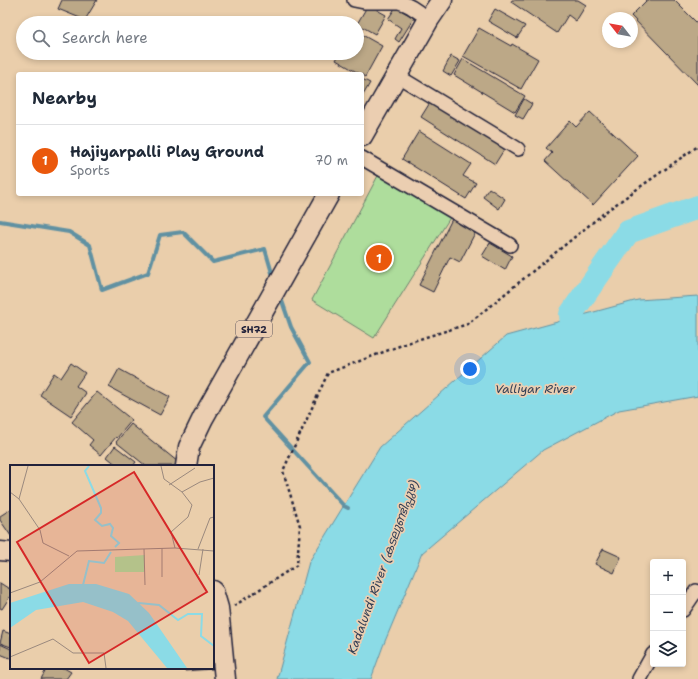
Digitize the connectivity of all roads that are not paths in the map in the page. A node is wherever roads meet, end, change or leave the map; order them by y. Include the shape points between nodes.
1 (354, 0) edge
2 (442, 0) edge
3 (429, 19) junction
4 (396, 75) junction
5 (364, 132) edge
6 (518, 149) dead end
7 (364, 159) edge
8 (328, 196) edge
9 (510, 245) dead end
10 (186, 465) edge
11 (0, 551) edge
12 (10, 552) edge
13 (698, 592) edge
14 (214, 594) edge
15 (686, 606) edge
16 (650, 659) edge
17 (225, 679) edge
18 (639, 679) edge

1 - 3 street via 398,2
2 - 3 main road
3 - 4 main road
4 - 5 main road
4 - 6 street
7 - 9 street
8 - 10 main road, SH72 via 203,418 189,447
11 - 12 main road
13 - 15 street via 696,591
14 - 17 main road via 218,608
16 - 18 street

